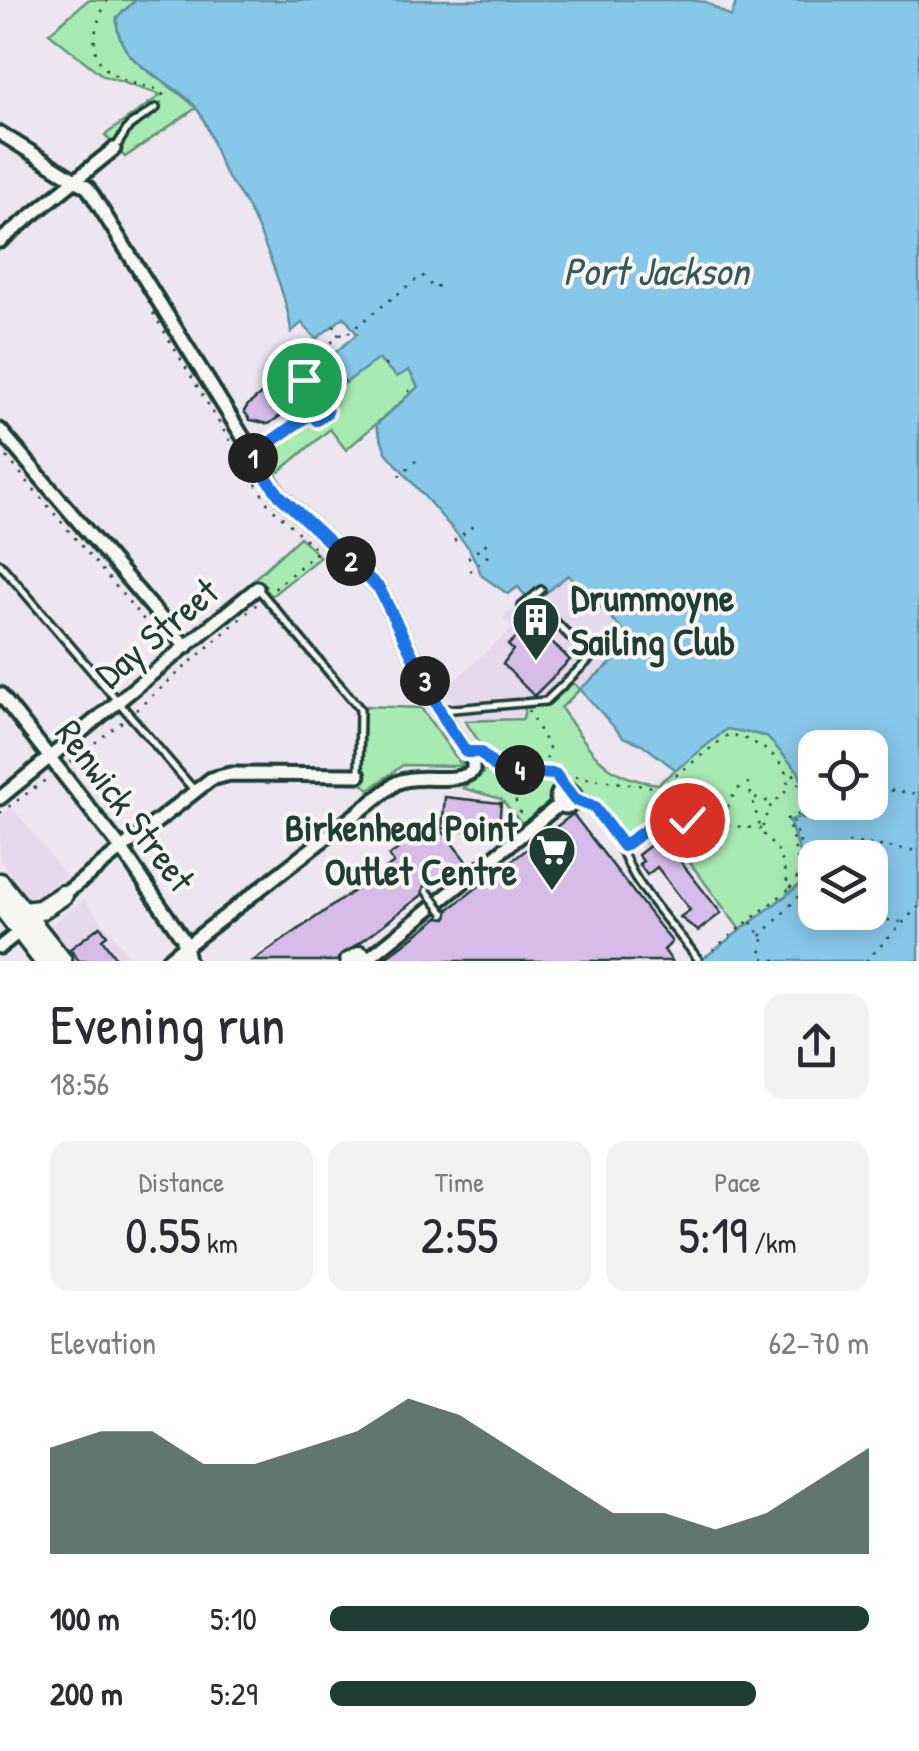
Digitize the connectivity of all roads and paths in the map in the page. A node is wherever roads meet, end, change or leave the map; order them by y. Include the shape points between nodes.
1 (107, 0) edge
2 (156, 108) joint
3 (148, 114) junction
4 (154, 122) dead end
5 (0, 133) edge
6 (114, 149) joint
7 (76, 178) junction
8 (0, 241) edge
9 (440, 284) dead end
10 (304, 380) junction
11 (345, 380) dead end
12 (294, 388) dead end
13 (320, 401) junction
14 (0, 430) edge
15 (270, 440) joint
16 (0, 450) edge
17 (251, 456) junction
18 (416, 461) dead end
19 (399, 476) dead end
20 (474, 526) dead end
21 (454, 541) dead end
22 (487, 543) dead end
23 (318, 551) dead end
24 (491, 553) dead end
25 (468, 558) dead end
26 (0, 564) edge
27 (470, 571) dead end
28 (541, 590) dead end
29 (261, 592) junction
30 (538, 604) dead end
31 (522, 606) dead end
32 (166, 646) dead end
33 (186, 647) junction
34 (0, 694) edge
35 (119, 704) junction
36 (524, 705) junction
37 (440, 710) junction
38 (129, 716) junction
39 (538, 726) junction
40 (532, 728) dead end
41 (466, 752) junction
42 (52, 758) junction
43 (60, 770) junction
44 (792, 770) dead end
45 (500, 771) junction
46 (544, 772) junction
47 (471, 773) junction
48 (555, 774) junction
49 (358, 775) joint
50 (798, 776) edge
51 (564, 789) junction
52 (194, 790) junction
53 (888, 790) edge
54 (919, 794) edge
55 (0, 798) edge
56 (753, 798) junction
57 (575, 800) junction
58 (774, 803) junction
59 (560, 804) junction
60 (706, 807) junction
61 (0, 813) edge
62 (798, 814) edge
63 (663, 818) junction
64 (798, 820) edge
65 (704, 822) junction
66 (761, 829) junction
67 (530, 830) junction
68 (623, 846) junction
69 (888, 847) edge
70 (122, 851) junction
71 (919, 851) edge
72 (464, 863) dead end
73 (0, 883) edge
74 (481, 884) dead end
75 (789, 889) junction
76 (427, 891) dead end
77 (64, 895) joint
78 (0, 904) edge
79 (918, 906) edge
80 (444, 913) dead end
81 (749, 920) junction
82 (888, 920) edge
83 (22, 921) junction
84 (904, 922) junction
85 (762, 936) junction
86 (0, 946) edge
87 (186, 955) edge
88 (350, 956) edge
89 (370, 959) edge
90 (698, 960) edge
91 (44, 961) edge
92 (62, 961) edge
93 (168, 961) edge
94 (784, 961) edge
95 (866, 961) edge

1 - 2 path via 93,39 102,67 159,90 164,99
2 - 3 lane
3 - 4 lane
3 - 6 lane
5 - 7 street
6 - 7 street
7 - 8 street
7 - 17 street
9 - 10 path via 434,289 422,275 343,336 333,328 339,336 301,368
10 - 12 path
10 - 13 path via 308,397
11 - 13 path
13 - 15 path via 327,409 317,420 311,413
14 - 33 street
15 - 17 lane
16 - 32 path
17 - 37 street via 279,495 379,588
18 - 19 path
20 - 21 path
22 - 25 path
23 - 29 path
24 - 27 path
26 - 35 lane
28 - 31 lane
29 - 33 street, Day Street
29 - 38 path
29 - 49 lane via 360,709
30 - 36 lane via 591,658 546,700
33 - 35 street, Day Street
34 - 42 street, Renwick Street
35 - 38 lane
35 - 42 street, Day Street
36 - 37 lane
36 - 39 path
37 - 41 street
38 - 43 path
38 - 52 lane
39 - 40 path
39 - 46 path via 548,748
41 - 45 path via 480,752
41 - 47 street
42 - 43 street, Renwick Street
42 - 55 street, Day Street
43 - 61 path
43 - 70 street, Renwick Street
44 - 50 path
45 - 46 path
45 - 47 path
45 - 67 path
46 - 48 path
47 - 87 street via 396,784
48 - 51 path
48 - 58 path via 660,788 729,734 758,740 784,772 787,790
49 - 52 street via 230,774
51 - 57 street
51 - 59 street
52 - 70 street
53 - 54 path
56 - 58 path
56 - 60 path via 748,784 736,790 728,808
56 - 66 path
57 - 59 street
57 - 68 lane via 594,807
58 - 66 path
59 - 67 street
60 - 63 path via 698,789
60 - 65 path
62 - 75 path via 786,818 802,874
63 - 65 path
63 - 65 path via 683,846
63 - 68 path
64 - 85 path via 792,822 813,882
65 - 66 path
66 - 75 path via 780,854
67 - 89 street
68 - 90 lane via 634,875
69 - 71 path
70 - 77 street
70 - 87 street, Renwick Street via 183,938
72 - 74 path, bridge
73 - 83 highway
75 - 81 path
76 - 80 lane, bridge
77 - 83 highway
78 - 83 highway
79 - 84 path
81 - 85 path
81 - 90 path
82 - 84 path
83 - 86 street
83 - 91 highway
83 - 92 highway
84 - 95 path
85 - 94 path via 761,958
87 - 93 street
88 - 89 street

